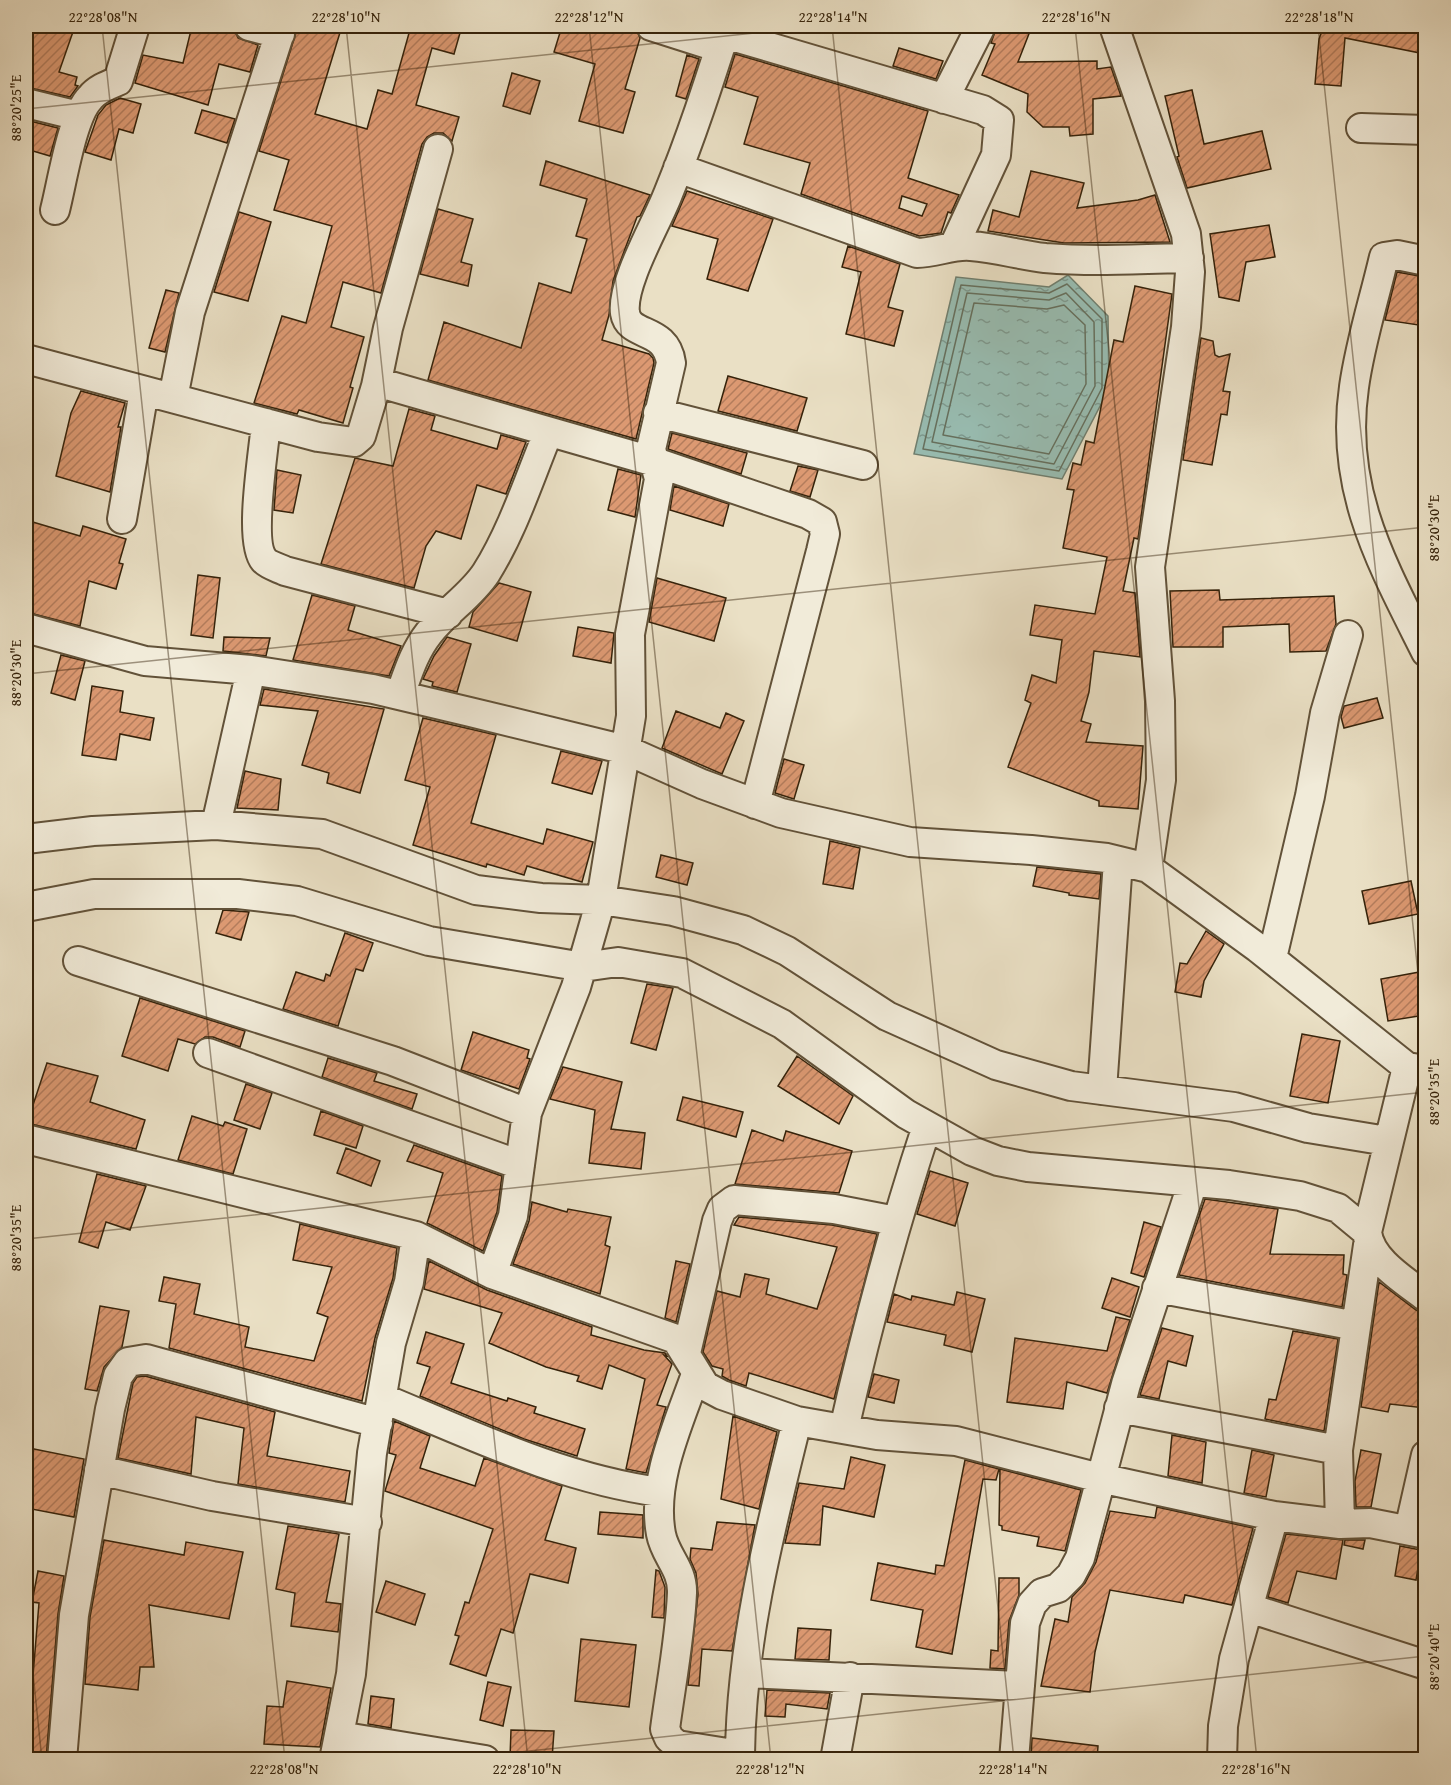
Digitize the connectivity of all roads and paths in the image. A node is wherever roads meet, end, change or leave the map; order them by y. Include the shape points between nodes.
1 (135, 26) edge
2 (249, 26) edge
3 (651, 26) edge
4 (981, 26) edge
5 (1114, 26) edge
6 (281, 30) edge
7 (724, 36) edge
8 (944, 99) junction
9 (26, 103) edge
10 (79, 116) junction
11 (1361, 128) dead end
12 (1425, 130) edge
13 (438, 149) dead end
14 (678, 168) junction
15 (55, 210) dead end
16 (954, 246) junction
17 (1189, 258) junction
18 (1425, 261) edge
19 (26, 359) edge
20 (376, 386) junction
21 (144, 391) junction
22 (173, 398) junction
23 (658, 413) junction
24 (266, 423) junction
25 (548, 433) junction
26 (655, 462) junction
27 (863, 465) dead end
28 (122, 519) dead end
29 (448, 614) junction
30 (26, 628) edge
31 (1348, 635) dead end
32 (1425, 652) edge
33 (251, 670) junction
34 (400, 695) junction
35 (626, 750) junction
36 (755, 804) junction
37 (216, 825) junction
38 (26, 839) edge
39 (1118, 861) junction
40 (1148, 868) junction
41 (26, 907) edge
42 (599, 909) junction
43 (1272, 958) junction
44 (585, 959) junction
45 (78, 961) dead end
46 (208, 1053) dead end
47 (1416, 1068) edge
48 (1102, 1090) junction
49 (527, 1113) junction
50 (927, 1126) junction
51 (28, 1148) edge
52 (1386, 1148) junction
53 (520, 1166) junction
54 (1193, 1182) junction
55 (896, 1221) junction
56 (1369, 1230) junction
57 (416, 1236) junction
58 (492, 1275) junction
59 (1157, 1288) junction
60 (1425, 1297) edge
61 (1356, 1326) junction
62 (691, 1363) junction
63 (1119, 1408) junction
64 (380, 1410) junction
65 (797, 1421) junction
66 (844, 1430) junction
67 (1338, 1450) junction
68 (1425, 1455) edge
69 (99, 1470) junction
70 (1100, 1478) junction
71 (660, 1492) junction
72 (1274, 1516) junction
73 (368, 1522) junction
74 (1340, 1524) junction
75 (1417, 1532) edge
76 (1249, 1608) junction
77 (1425, 1665) edge
78 (747, 1673) junction
79 (850, 1677) junction
80 (1020, 1686) junction
81 (336, 1748) edge
82 (62, 1760) edge
83 (485, 1760) edge
84 (835, 1760) edge
85 (1014, 1760) edge
86 (1222, 1760) edge

1 - 10 street via 118,81 88,99
2 - 6 street
3 - 7 street
4 - 8 street
5 - 17 street via 1186,234
6 - 22 street via 190,312
7 - 8 street
7 - 14 street
8 - 16 street via 983,110 999,120 996,155
9 - 10 street
10 - 15 street
11 - 12 street
13 - 20 street via 388,328
14 - 16 street via 917,253 935,253
14 - 23 street via 626,299 625,315 633,326 660,340 669,350 671,363
16 - 17 street via 1044,258
17 - 40 street via 1186,327 1150,567 1160,701 1161,780
18 - 32 street via 1396,255 1384,257 1354,388 1352,428 1359,501 1369,533
19 - 21 street
20 - 24 street via 361,436 354,442
20 - 25 street via 387,385
21 - 22 street
21 - 28 street
22 - 24 street
23 - 26 street via 651,449
23 - 27 street
24 - 29 street via 256,519 257,543 264,560 285,571
25 - 26 street
25 - 29 street via 486,572
26 - 35 street via 659,479 630,634 631,716
26 - 36 street via 822,522 825,534
29 - 34 street via 414,654
30 - 33 street via 145,661
31 - 43 street via 1325,713
33 - 34 street
33 - 37 street
34 - 35 street
35 - 36 street
35 - 42 street
36 - 39 street via 910,842 1031,850
37 - 38 street via 93,831
37 - 42 street via 322,834 476,890
39 - 40 street
39 - 48 street
40 - 43 street
41 - 44 street via 94,894 238,894 297,901 429,941
42 - 44 street
42 - 48 street via 672,911 743,930 788,951 887,1016 996,1065 1071,1086
43 - 47 street
44 - 49 street
44 - 50 street via 682,973 782,1024
45 - 49 street via 393,1061
46 - 53 street
47 - 52 street
48 - 52 street via 1234,1107
49 - 53 street
50 - 54 street via 998,1161
50 - 55 street
51 - 57 street
52 - 56 street
53 - 58 street via 513,1216
54 - 56 street via 1300,1196 1338,1208
54 - 59 street
55 - 62 street via 834,1209 734,1200 722,1209 717,1221
55 - 66 street
56 - 60 street via 1384,1263
56 - 61 street
57 - 58 street
57 - 64 street
58 - 62 street via 676,1339
59 - 61 street
59 - 63 street
61 - 67 street
62 - 65 street via 705,1386
62 - 71 street
63 - 67 street
63 - 70 street
64 - 69 street via 146,1359 128,1362 118,1376
64 - 71 street via 619,1487
64 - 73 street
65 - 66 street
65 - 78 street via 761,1572
66 - 70 street via 956,1441
67 - 74 street
68 - 75 street
69 - 73 street via 212,1496
69 - 82 street via 74,1615
70 - 72 street
70 - 80 street via 1080,1558 1071,1575 1032,1604 1025,1623
71 - 78 street via 660,1533 675,1562 682,1592 665,1729 669,1738 677,1745 740,1755
72 - 74 street
72 - 76 street
73 - 81 street via 351,1674
74 - 75 street via 1370,1523
76 - 77 street
76 - 86 street via 1234,1659 1223,1726
78 - 79 street
79 - 80 street
79 - 84 street
80 - 85 street
81 - 83 street

